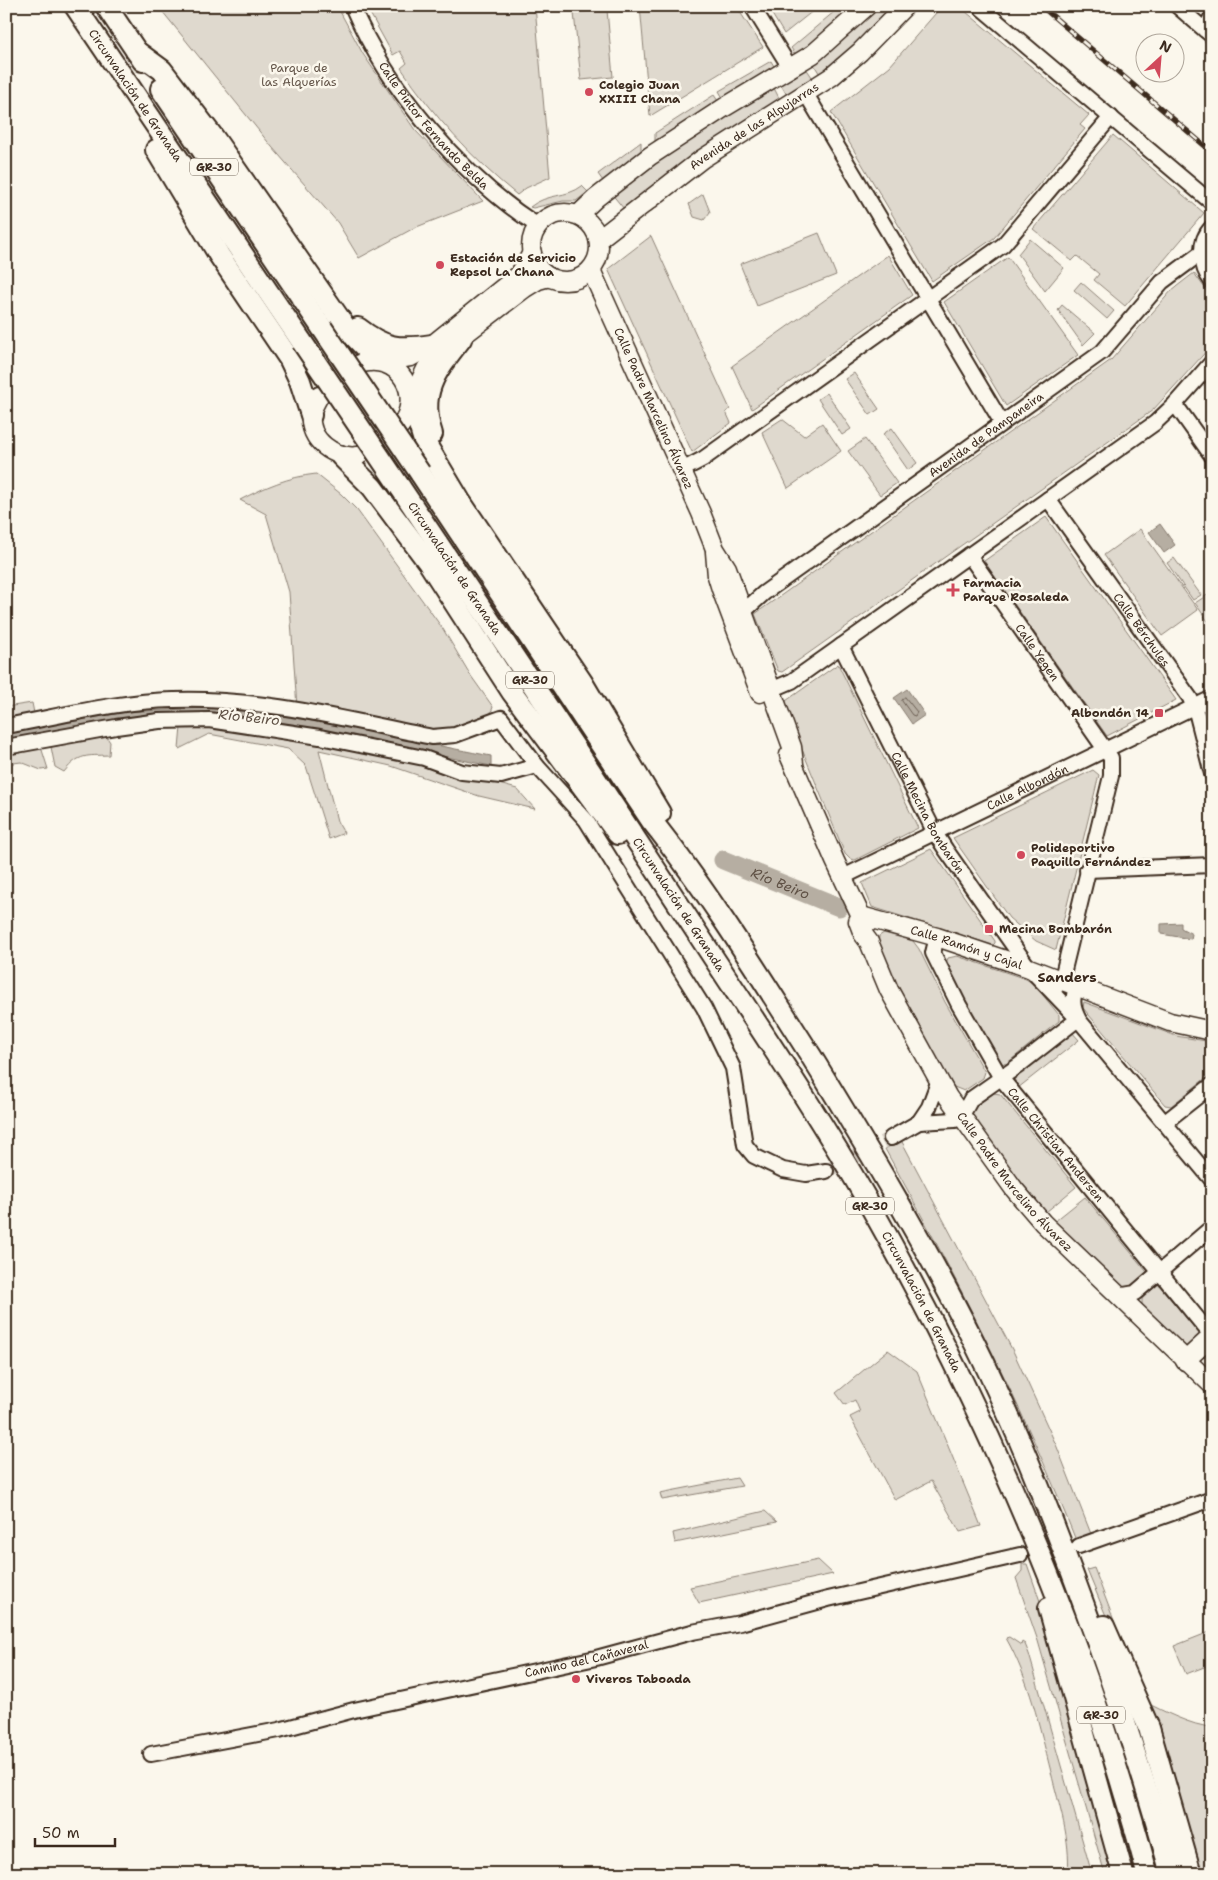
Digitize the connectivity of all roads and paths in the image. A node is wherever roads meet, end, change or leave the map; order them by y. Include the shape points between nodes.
1 (75, 6) edge
2 (106, 6) edge
3 (352, 6) edge
4 (752, 6) edge
5 (867, 6) edge
6 (905, 6) edge
7 (979, 6) edge
8 (1177, 6) edge
9 (1212, 16) edge
10 (1208, 33) edge
11 (136, 51) junction
12 (791, 69) junction
13 (806, 94) junction
14 (144, 110) junction
15 (1111, 117) junction
16 (1212, 203) edge
17 (578, 215) junction
18 (538, 226) junction
19 (1212, 227) edge
20 (598, 239) junction
21 (532, 253) junction
22 (1201, 253) junction
23 (591, 270) junction
24 (549, 277) junction
25 (1212, 282) edge
26 (322, 294) junction
27 (928, 299) junction
28 (460, 339) junction
29 (432, 345) junction
30 (374, 362) junction
31 (1212, 362) edge
32 (319, 396) dead end
33 (1175, 404) junction
34 (411, 405) junction
35 (311, 416) junction
36 (1002, 423) junction
37 (400, 426) dead end
38 (350, 456) joint
39 (1212, 456) edge
40 (682, 470) junction
41 (451, 485) junction
42 (1048, 499) junction
43 (715, 549) junction
44 (969, 555) junction
45 (740, 604) junction
46 (841, 646) junction
47 (745, 656) junction
48 (771, 690) junction
49 (1212, 698) edge
50 (1194, 707) junction
51 (6, 726) edge
52 (6, 747) edge
53 (1107, 750) junction
54 (794, 764) junction
55 (536, 766) junction
56 (1212, 774) edge
57 (935, 833) junction
58 (671, 846) junction
59 (1212, 865) edge
60 (1087, 870) junction
61 (659, 874) junction
62 (843, 877) junction
63 (861, 916) junction
64 (885, 921) junction
65 (937, 937) junction
66 (870, 939) junction
67 (1029, 968) junction
68 (1064, 986) junction
69 (1078, 1019) junction
70 (1212, 1031) edge
71 (1001, 1078) junction
72 (939, 1080) junction
73 (1212, 1085) edge
74 (948, 1097) junction
75 (971, 1099) junction
76 (961, 1117) junction
77 (919, 1122) junction
78 (1164, 1123) junction
79 (891, 1138) tunnel mouth
80 (826, 1171) tunnel mouth
81 (1212, 1180) edge
82 (1212, 1227) edge
83 (1159, 1271) junction
84 (1128, 1299) junction
85 (1212, 1336) edge
86 (1185, 1361) junction
87 (1212, 1385) edge
88 (1212, 1500) edge
89 (1079, 1546) dead end
90 (1020, 1555) dead end
91 (1043, 1559) junction
92 (1078, 1588) junction
93 (150, 1754) dead end
94 (1123, 1874) edge
95 (1147, 1874) edge
96 (1171, 1874) edge
97 (1191, 1874) edge

1 - 14 highway, Circunvalación de Granada / GR-30
2 - 11 highway, Circunvalación de Granada / GR-30
3 - 18 street, Calle Pintor Fernando Belda via 374,49 423,119 485,186
4 - 12 street
5 - 12 main road via 842,31
6 - 13 main road, Avenida de las Alpujarras via 860,52
7 - 15 street
8 - 10 street
9 - 10 street
11 - 26 highway via 162,70 214,138
11 - 58 highway, Circunvalación de Granada / GR-30, bridge via 650,820
12 - 17 main road via 650,156
13 - 20 main road, Avenida de las Alpujarras via 702,159
13 - 27 street
14 - 35 highway via 152,142 219,255 290,360
14 - 61 highway, Circunvalación de Granada / GR-30, bridge
15 - 16 street
15 - 27 street via 1003,245
17 - 18 main road via 556,214
17 - 20 main road via 588,222
18 - 21 main road via 532,237
19 - 22 street via 1203,241
20 - 23 main road via 598,258
21 - 24 main road via 538,268
21 - 29 main road via 519,276
22 - 25 street via 1204,268
22 - 36 street, Avenida de Pampaneira via 1162,282 1102,352
23 - 24 main road via 573,280
23 - 40 main road, Calle Padre Marcelino Álvarez
24 - 28 main road via 525,288
26 - 29 highway via 357,328 386,346
26 - 30 highway
27 - 36 street
27 - 40 street via 711,453
28 - 34 main road via 435,357
28 - 41 highway via 429,387 427,403 431,432
29 - 30 main road via 411,357
30 - 34 main road via 403,378
31 - 33 street
32 - 35 main road
33 - 39 street
33 - 42 street via 1155,423
34 - 37 main road
34 - 41 highway via 424,441
35 - 38 main road via 322,444
36 - 45 street, Avenida de Pampaneira via 756,598
38 - 61 highway via 422,555 512,692 632,853
40 - 43 main road, Calle Padre Marcelino Álvarez
41 - 58 highway via 587,690 660,812
42 - 44 street
42 - 50 street, Calle Bérchules
43 - 45 main road, Calle Padre Marcelino Álvarez via 727,568
43 - 47 main road, Calle Padre Marcelino Álvarez via 717,576
44 - 46 street
44 - 53 street, Calle Yegen
45 - 47 main road via 738,623
45 - 48 main road, Calle Padre Marcelino Álvarez
46 - 48 street via 792,681
46 - 57 street, Calle Mecina Bombarón
47 - 48 main road via 756,668 763,685
47 - 54 main road, Calle Padre Marcelino Álvarez via 776,734
48 - 54 main road, Calle Padre Marcelino Álvarez via 792,746
49 - 50 street, Calle Albondón
50 - 53 street, Calle Albondón
50 - 56 street, Calle Bérchules
51 - 55 street via 174,700 274,706 432,737 455,735 501,718
52 - 55 street via 125,725 209,720 424,758 462,772 501,776
53 - 57 street, Calle Albondón
53 - 60 street via 1111,758 1111,776
54 - 62 main road, Calle Padre Marcelino Álvarez
55 - 80 street via 586,820 704,1008 734,1068 745,1145 754,1156 783,1170 806,1174
57 - 62 street, Calle Albondón
57 - 67 street, Calle Mecina Bombarón
58 - 92 highway, Circunvalación de Granada / GR-30 via 784,1014 873,1156 932,1262 1014,1426
59 - 60 street
60 - 68 street
61 - 91 highway, Circunvalación de Granada / GR-30 via 867,1200 947,1352
62 - 63 main road, Calle Padre Marcelino Álvarez
63 - 64 main road, Calle Ramón y Cajal
63 - 66 main road, Calle Padre Marcelino Álvarez via 858,921 863,934
64 - 65 main road, Calle Ramón y Cajal
64 - 66 main road
65 - 67 main road, Calle Ramón y Cajal
65 - 71 street, Calle Christian Andersen via 932,953
66 - 72 main road, Calle Padre Marcelino Álvarez via 889,990
67 - 68 main road, Calle Ramón y Cajal
68 - 69 street
68 - 69 street
68 - 70 main road, Calle Ramón y Cajal via 1170,1022
69 - 71 street
69 - 78 street
71 - 75 street
71 - 83 street, Calle Christian Andersen
72 - 74 main road, Calle Padre Marcelino Álvarez
72 - 77 street via 929,1107
73 - 78 street
74 - 75 street
74 - 76 main road, Calle Padre Marcelino Álvarez
75 - 76 street
76 - 77 street
76 - 84 main road, Calle Padre Marcelino Álvarez via 1043,1223
77 - 79 street
78 - 81 street
82 - 83 street
83 - 84 street
83 - 85 street, Calle Christian Andersen
84 - 86 main road, Calle Padre Marcelino Álvarez
85 - 86 main road
86 - 87 main road, Calle Padre Marcelino Álvarez
88 - 89 street
90 - 93 street, Camino del Cañaveral via 692,1632 596,1658 354,1710 279,1730
91 - 94 highway via 1044,1592
91 - 95 highway, Circunvalación de Granada / GR-30 via 1098,1708
92 - 96 highway, Circunvalación de Granada / GR-30 via 1123,1715
92 - 97 highway via 1101,1618 1149,1728

